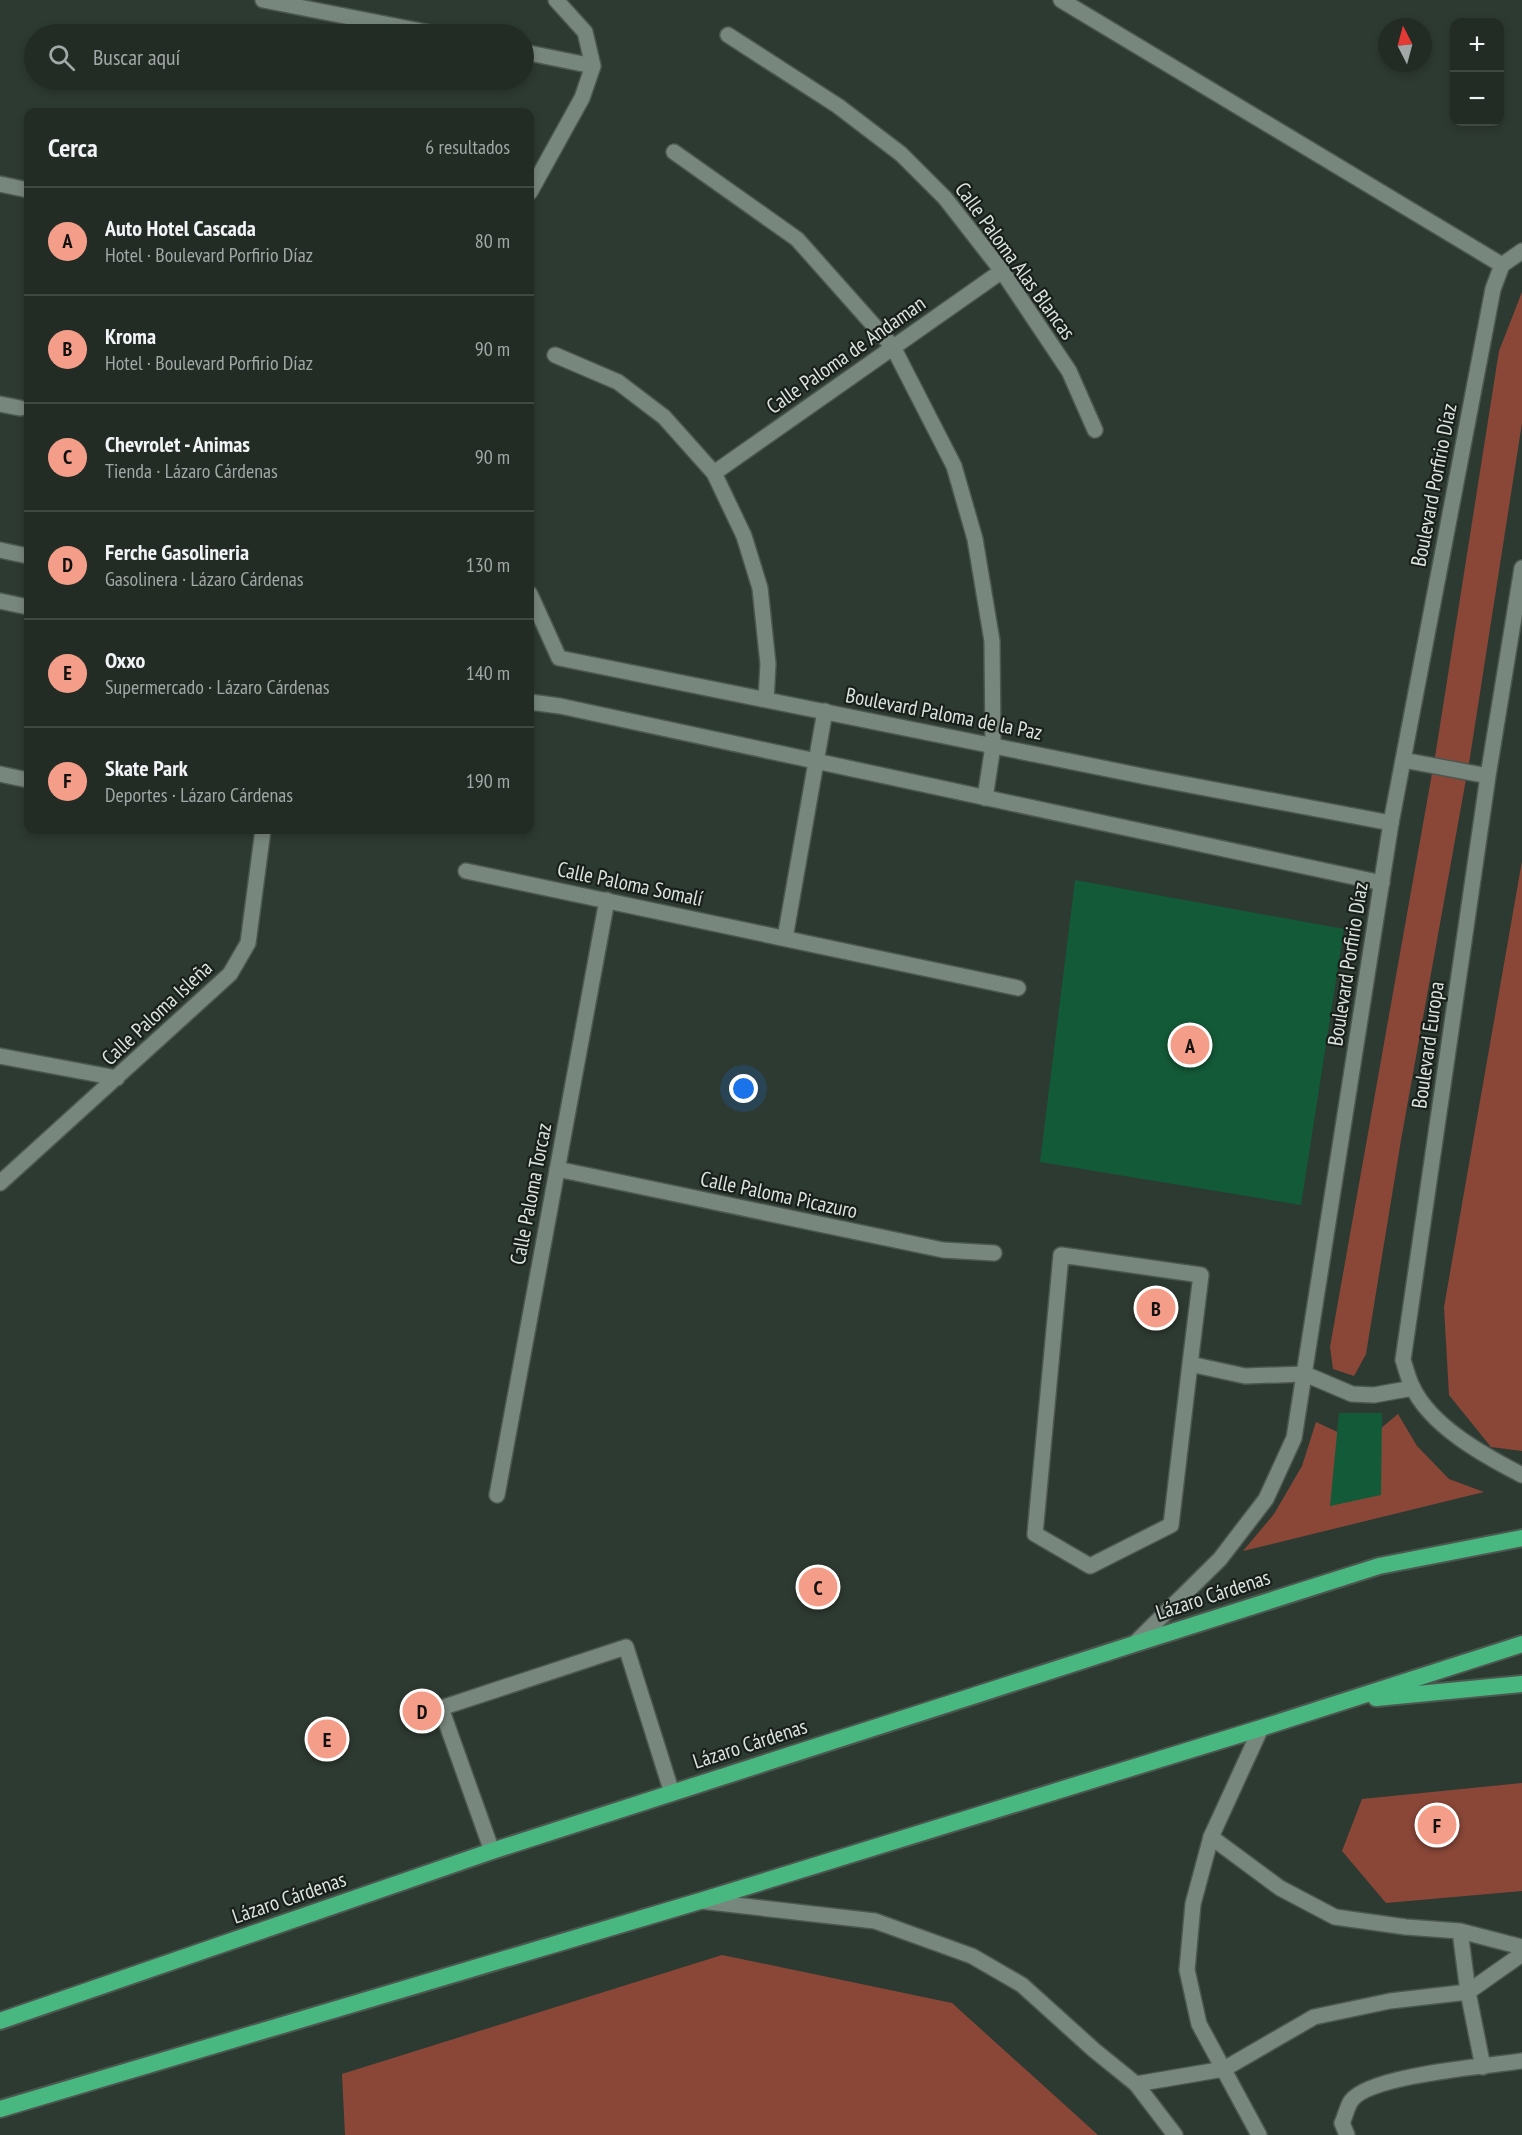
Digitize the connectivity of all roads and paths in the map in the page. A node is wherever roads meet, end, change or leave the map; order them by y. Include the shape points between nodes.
1 (263, 0) edge
2 (556, 0) edge
3 (1061, 0) edge
4 (385, 24) edge
5 (728, 34) dead end
6 (534, 54) edge
7 (592, 66) junction
8 (674, 152) dead end
9 (0, 184) edge
10 (534, 185) edge
11 (24, 189) edge
12 (1522, 250) edge
13 (1502, 265) junction
14 (1002, 271) junction
15 (893, 347) junction
16 (555, 355) dead end
17 (0, 404) edge
18 (20, 408) dead end
19 (1095, 430) dead end
20 (714, 473) junction
21 (0, 550) edge
22 (24, 555) edge
23 (1522, 568) edge
24 (0, 601) edge
25 (534, 603) edge
26 (24, 605) edge
27 (766, 699) junction
28 (534, 703) edge
29 (825, 711) junction
30 (993, 746) junction
31 (1403, 760) junction
32 (815, 761) junction
33 (0, 774) edge
34 (1488, 776) junction
35 (24, 779) edge
36 (985, 798) junction
37 (1391, 823) junction
38 (262, 834) edge
39 (466, 871) dead end
40 (1382, 883) junction
41 (607, 900) junction
42 (785, 938) junction
43 (1018, 988) dead end
44 (0, 1056) edge
45 (117, 1078) junction
46 (557, 1170) junction
47 (0, 1183) edge
48 (994, 1253) dead end
49 (1190, 1364) junction
50 (1305, 1374) junction
51 (1413, 1388) junction
52 (1522, 1475) edge
53 (496, 1495) dead end
54 (1522, 1538) edge
55 (1134, 1644) junction
56 (1522, 1644) edge
57 (1522, 1684) edge
58 (1343, 1701) junction
59 (1261, 1728) junction
60 (672, 1793) junction
61 (1211, 1838) junction
62 (492, 1851) junction
63 (700, 1901) junction
64 (1460, 1932) junction
65 (1522, 1947) edge
66 (1522, 1954) edge
67 (1468, 1992) junction
68 (0, 2021) edge
69 (1522, 2061) edge
70 (1483, 2067) junction
71 (1224, 2069) junction
72 (1136, 2084) junction
73 (0, 2109) edge
74 (1175, 2135) edge
75 (1259, 2135) edge
76 (1347, 2135) edge

1 - 4 street
2 - 7 street via 585,32
3 - 13 street
5 - 14 street, Calle Paloma Alas Blancas via 838,106 901,154 945,198
6 - 7 street
7 - 10 street via 582,98
8 - 15 street via 797,239
9 - 11 street
12 - 13 street
13 - 31 street, Boulevard Porfirio Díaz via 1492,289
14 - 15 street, Calle Paloma de Andaman
14 - 19 street, Calle Paloma Alas Blancas via 1069,371
15 - 20 street, Calle Paloma de Andaman
15 - 30 street via 954,466 975,539 992,641
16 - 20 street via 618,382 664,417
17 - 18 street
20 - 27 street via 744,536 760,588 768,664
21 - 22 street
23 - 34 street, Boulevard Europa
24 - 26 street
25 - 27 street, Boulevard Paloma de la Paz via 559,658
27 - 29 street, Boulevard Paloma de la Paz
28 - 32 street
29 - 30 street, Boulevard Paloma de la Paz
29 - 32 street
30 - 36 street
30 - 37 street, Boulevard Paloma de la Paz
31 - 34 street
31 - 37 street, Boulevard Porfirio Díaz
32 - 36 street
32 - 42 street
33 - 35 street
34 - 51 street, Boulevard Europa via 1403,1360
36 - 40 street
37 - 40 street, Boulevard Porfirio Díaz
38 - 45 street, Calle Paloma Isleña via 248,943 235,967
39 - 41 street, Calle Paloma Somalí
40 - 50 street, Boulevard Porfirio Díaz
41 - 42 street, Calle Paloma Somalí
41 - 46 street, Calle Paloma Torcaz
42 - 43 street, Calle Paloma Somalí
44 - 45 street
45 - 47 street, Calle Paloma Isleña
46 - 48 street, Calle Paloma Picazuro via 943,1250
46 - 53 street, Calle Paloma Torcaz
49 - 49 street via 1171,1525 1090,1566 1035,1534 1061,1255 1201,1275
49 - 50 street via 1245,1376
50 - 51 street via 1352,1395
50 - 55 street, Boulevard Porfirio Díaz via 1294,1438 1266,1499 1220,1559
51 - 52 street, Boulevard Europa via 1436,1419 1484,1455
54 - 55 highway, Lázaro Cárdenas via 1379,1566
55 - 60 highway, Lázaro Cárdenas
56 - 58 highway
57 - 58 highway
58 - 59 highway
59 - 61 street
59 - 63 highway
60 - 62 highway, Lázaro Cárdenas
60 - 62 street via 626,1647 441,1708
61 - 64 street via 1280,1887 1335,1917
61 - 71 street via 1193,1904 1187,1970 1198,2024
62 - 68 highway, Lázaro Cárdenas
63 - 72 street via 874,1921 972,1956 1022,1985
63 - 73 highway
64 - 65 street
64 - 67 street
66 - 67 street
67 - 70 street
67 - 71 street via 1390,2001 1314,2018
69 - 70 street
70 - 76 street via 1371,2087 1351,2100 1342,2123
71 - 72 street
71 - 75 street
72 - 74 street

